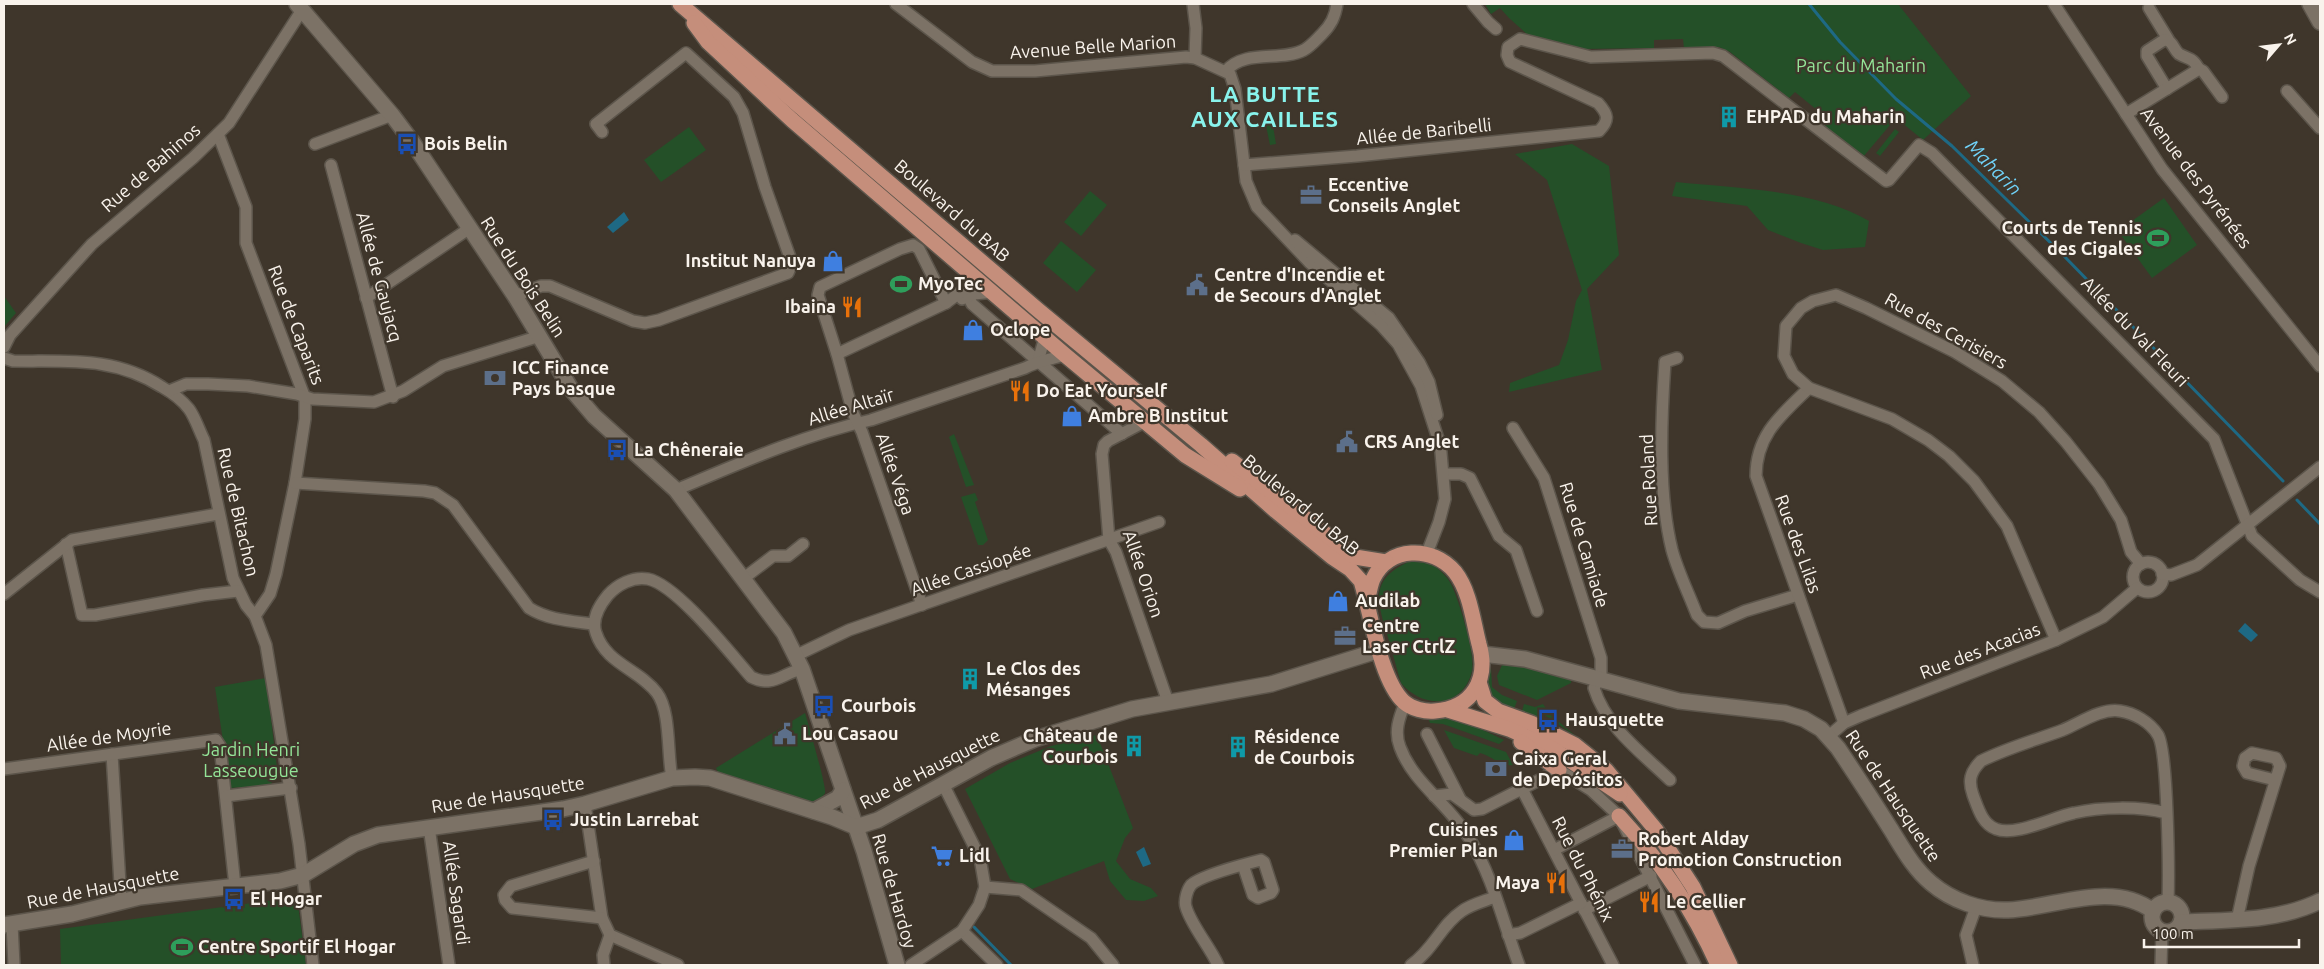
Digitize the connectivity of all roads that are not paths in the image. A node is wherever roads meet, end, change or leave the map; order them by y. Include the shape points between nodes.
1 (680, 4) edge
2 (896, 4) edge
3 (1193, 4) edge
4 (1337, 4) edge
5 (1473, 4) edge
6 (2054, 4) edge
7 (2310, 4) edge
8 (301, 6) edge
9 (2149, 8) dead end
10 (2320, 22) edge
11 (1496, 29) dead end
12 (2168, 39) junction
13 (1196, 58) junction
14 (2199, 69) junction
15 (1226, 72) junction
16 (2167, 89) junction
17 (2287, 91) dead end
18 (2222, 98) dead end
19 (2126, 114) junction
20 (392, 115) junction
21 (2320, 128) edge
22 (602, 132) dead end
23 (218, 134) junction
24 (315, 144) dead end
25 (1919, 145) joint
26 (331, 165) dead end
27 (1244, 165) junction
28 (470, 228) junction
29 (971, 274) junction
30 (994, 292) junction
31 (515, 296) junction
32 (968, 296) junction
33 (366, 298) junction
34 (946, 303) junction
35 (540, 336) junction
36 (1045, 337) junction
37 (4, 347) edge
38 (836, 352) junction
39 (1065, 355) junction
40 (4, 358) edge
41 (1677, 358) dead end
42 (1038, 361) junction
43 (2320, 366) edge
44 (1809, 388) junction
45 (169, 392) junction
46 (393, 397) junction
47 (304, 398) junction
48 (1146, 421) junction
49 (857, 423) junction
50 (1513, 428) dead end
51 (1122, 434) junction
52 (1201, 445) junction
53 (2320, 467) edge
54 (1444, 474) junction
55 (295, 483) junction
56 (676, 490) junction
57 (1276, 512) junction
58 (218, 514) junction
59 (1159, 522) dead end
60 (2248, 525) junction
61 (1109, 540) junction
62 (66, 544) junction
63 (803, 544) dead end
64 (1427, 553) junction
65 (1386, 562) junction
66 (2141, 564) junction
67 (2162, 574) junction
68 (744, 578) junction
69 (2137, 588) junction
70 (238, 591) junction
71 (2320, 592) edge
72 (4, 594) edge
73 (1798, 594) junction
74 (1367, 602) junction
75 (922, 605) junction
76 (1537, 611) dead end
77 (256, 616) junction
78 (593, 624) junction
79 (2056, 640) junction
80 (1380, 650) junction
81 (1482, 654) junction
82 (800, 662) junction
83 (1599, 678) junction
84 (1479, 682) junction
85 (1168, 702) junction
86 (1405, 703) junction
87 (1448, 710) junction
88 (1844, 723) junction
89 (1495, 725) junction
90 (1427, 734) dead end
91 (1828, 736) junction
92 (112, 754) junction
93 (4, 769) edge
94 (1559, 770) junction
95 (672, 778) junction
96 (1670, 780) dead end
97 (2275, 780) dead end
98 (943, 784) junction
99 (291, 788) junction
100 (1522, 789) junction
101 (843, 790) junction
102 (226, 796) junction
103 (1434, 796) junction
104 (1460, 799) junction
105 (1631, 802) junction
106 (585, 804) junction
107 (814, 811) junction
108 (2166, 813) junction
109 (1619, 816) junction
110 (429, 827) junction
111 (856, 827) junction
112 (1554, 850) junction
113 (594, 861) junction
114 (1243, 865) dead end
115 (304, 875) junction
116 (1651, 876) junction
117 (235, 886) junction
118 (985, 887) junction
119 (1496, 897) junction
120 (121, 900) junction
121 (2320, 901) edge
122 (2168, 902) junction
123 (1583, 906) junction
124 (1976, 906) junction
125 (2153, 911) junction
126 (602, 918) junction
127 (2236, 920) junction
128 (2181, 922) junction
129 (8, 924) edge
130 (2162, 930) junction
131 (962, 931) junction
132 (610, 935) junction
133 (1508, 935) junction
134 (14, 965) edge
135 (313, 965) edge
136 (449, 965) edge
137 (604, 965) edge
138 (678, 965) edge
139 (896, 965) edge
140 (910, 965) edge
141 (997, 965) edge
142 (1112, 965) edge
143 (1218, 965) edge
144 (1411, 965) edge
145 (1519, 965) edge
146 (1613, 965) edge
147 (1695, 965) edge
148 (1718, 965) edge
149 (1730, 965) edge
150 (1973, 965) edge
151 (2161, 965) edge

1 - 29 main road via 708,42
1 - 52 main road, Boulevard du BAB
2 - 13 street, Avenue Belle Marion via 972,62 992,71 1036,71
3 - 13 street
4 - 15 street via 1332,23 1303,50 1243,60
5 - 11 street
6 - 19 street, Avenue des Pyrénées
7 - 10 street
8 - 20 street, Rue du Bois Belin
8 - 23 street, Rue de Bahinos via 252,91
9 - 12 street
12 - 14 street via 2178,53 2193,59
12 - 16 street via 2147,51 2146,56
13 - 15 street
14 - 16 street
14 - 18 street
15 - 27 street via 1233,78
16 - 19 street
17 - 21 street
19 - 43 street, Avenue des Pyrénées via 2186,201
20 - 24 street
20 - 28 street, Rue du Bois Belin
22 - 31 street via 596,124 686,54 734,97 743,113 792,263 788,273 645,323 550,286
23 - 37 street, Rue de Bahinos via 92,244 10,336
23 - 47 street, Rue de Caparits via 246,207 246,243
25 - 27 street, Allée de Baribelli via 1886,181 1723,56 1712,53 1591,57 1520,39 1508,47 1510,62 1598,104 1608,118 1599,131
25 - 60 street, Allée du Val Fleuri via 1939,160 2214,439
26 - 33 street, Allée de Gaujacq
27 - 54 street via 1246,181 1257,207 1309,262 1382,325 1398,344 1421,386 1441,448
28 - 31 street, Rue du Bois Belin
28 - 33 street
29 - 30 main road
29 - 34 street via 970,285
30 - 32 street
30 - 36 main road
31 - 35 street, Rue du Bois Belin
32 - 34 street via 953,304
32 - 42 street via 972,304
33 - 46 street, Allée de Gaujacq
34 - 38 street
34 - 38 street, Allée Véga via 919,249 914,245 900,249 820,287 820,304
35 - 46 street via 443,366
35 - 56 street, Rue du Bois Belin via 571,388 594,416
36 - 39 main road
36 - 42 street
38 - 49 street, Allée Véga
39 - 42 street, Allée Altaïr
39 - 48 main road
40 - 45 street, Rue de Bitachon via 83,361 120,367
41 - 73 street, Rue Roland via 1665,362 1664,506 1673,551 1697,615 1704,622 1718,623
42 - 49 street, Allée Altaïr
42 - 51 street
44 - 66 street, Rue des Cerisiers via 1793,374 1784,356 1786,326 1801,308 1814,301 1836,296 1955,352 2002,381 2039,412 2066,442 2104,491 2121,520 2131,552
44 - 73 street, Rue des Lilas via 1768,430 1756,465 1766,508
44 - 79 street via 1892,419 1928,440 1974,481 2007,526
45 - 47 street via 186,384 208,384 248,386
45 - 58 street, Rue de Bitachon via 188,408 204,440
46 - 47 street via 374,402
47 - 55 street, Rue de Caparits via 305,420
48 - 51 street, Allée Orion
48 - 57 main road via 1185,454
49 - 56 street, Allée Altaïr via 719,470
49 - 75 street, Allée Véga
50 - 83 street, Rue de Camiade via 1544,478 1601,658
51 - 61 street, Allée Orion via 1104,445 1102,454
52 - 57 main road, Boulevard du BAB
52 - 65 main road, Boulevard du BAB via 1235,462 1355,557
53 - 60 street
54 - 64 street via 1445,499
54 - 76 street via 1461,474 1470,478 1498,536 1516,550
55 - 77 street, Rue de Caparits via 270,594
55 - 78 street via 435,493 453,505 529,608 540,615
56 - 68 street, Rue du Bois Belin
57 - 74 main road, Boulevard du BAB via 1350,569 1361,581
58 - 62 street via 72,540
58 - 70 street, Rue de Bitachon
59 - 61 street, Allée Cassiopée
60 - 67 street via 2197,566 2171,575
60 - 71 street, Allée du Val Fleuri via 2252,536 2262,546 2300,580
61 - 75 street, Allée Cassiopée
61 - 85 street, Allée Orion
62 - 70 street via 82,615
62 - 72 street
63 - 68 street via 788,556 773,556
64 - 65 main road via 1396,556
64 - 81 main road via 1454,572 1464,587
65 - 74 main road via 1373,579
66 - 67 street via 2156,565
66 - 69 street via 2133,575
67 - 69 street via 2161,583 2155,590 2145,592
68 - 82 street, Rue du Bois Belin via 784,633
69 - 79 street, Rue des Acacias via 2103,617
70 - 77 street, Rue de Bitachon
73 - 88 street, Rue des Lilas
74 - 80 main road
75 - 82 street, Allée Cassiopée via 849,630
77 - 99 street, Rue de Bitachon via 266,646
78 - 82 street, Allée Cassiopée via 600,604 612,591 636,579 648,579 664,585 680,599 751,677 762,682 773,681
78 - 95 street via 602,648 649,685 662,703
79 - 88 street, Rue des Acacias
80 - 85 street, Rue de Hausquette via 1271,684
80 - 86 main road via 1392,689
81 - 83 street, Rue de Hausquette via 1525,659
81 - 84 main road
82 - 101 street, Rue du Bois Belin
83 - 91 street, Rue de Hausquette via 1679,701 1785,712 1804,718
83 - 96 street, Rue de Camiade via 1594,688 1610,722
84 - 87 main road via 1471,698
84 - 105 main road via 1485,701 1498,711 1575,745 1606,770
85 - 98 street, Rue de Hausquette via 1098,719 1018,745
86 - 87 main road via 1425,712
86 - 103 street via 1396,734 1400,747 1407,763
87 - 89 main road
88 - 91 street, Rue des Acacias
89 - 94 main road
89 - 105 main road via 1553,749
90 - 104 street
91 - 124 street, Rue de Hausquette via 1915,868 1942,892
92 - 93 street, Allée de Moyrie
92 - 102 street, Allée de Moyrie via 214,740 218,742
92 - 120 street
94 - 100 street
94 - 109 street via 1592,790
95 - 106 street, Rue de Hausquette
95 - 107 street, Rue de Hausquette via 710,778
97 - 127 street
98 - 111 street, Rue de Hausquette via 878,820
98 - 118 street via 980,858
99 - 102 street
99 - 115 street, Rue de Bitachon
100 - 104 street via 1482,809 1467,807
100 - 112 street, Rue du Phénix
101 - 107 street via 838,798
101 - 111 street, Rue du Bois Belin
102 - 117 street
103 - 104 street via 1452,794
103 - 119 street via 1468,836
105 - 149 main road via 1656,830 1693,887
106 - 110 street, Rue de Hausquette
106 - 113 street
107 - 111 street, Rue de Hausquette
108 - 108 street via 2164,757 2159,736 2146,722 2119,711 2098,715 1988,757 1976,766 1970,779 1985,822 1998,830 2011,831 2075,812 2145,808
108 - 122 street
109 - 112 street
109 - 116 street
109 - 148 main road via 1645,843 1686,902
110 - 115 street, Rue de Hausquette via 378,834 354,844
110 - 136 street, Allée Sagardi
111 - 139 street, Rue de Hardoy
112 - 123 street, Rue du Phénix
113 - 126 street
113 - 126 street via 511,886 504,895 512,908
114 - 143 street via 1204,878 1192,885 1186,894 1186,906
115 - 117 street, Rue de Hausquette
115 - 135 street, Rue de Bitachon
116 - 123 street
116 - 147 street
117 - 120 street, Rue de Hausquette
118 - 131 street via 979,905
118 - 142 street via 1021,890 1091,938
119 - 133 street
119 - 144 street via 1463,910 1424,956
120 - 129 street, Rue de Hausquette via 72,914
121 - 127 street via 2270,917
122 - 125 street via 2159,904
122 - 128 street via 2179,908
123 - 133 street
123 - 146 street, Rue du Phénix
124 - 125 street, Rue de Hausquette via 2008,910 2112,896
124 - 150 street via 1966,935
125 - 130 street via 2155,925
126 - 132 street
127 - 128 street
128 - 130 street via 2175,929
129 - 134 street
130 - 151 street
131 - 140 street
131 - 141 street
132 - 137 street via 603,955
132 - 138 street
133 - 145 street

